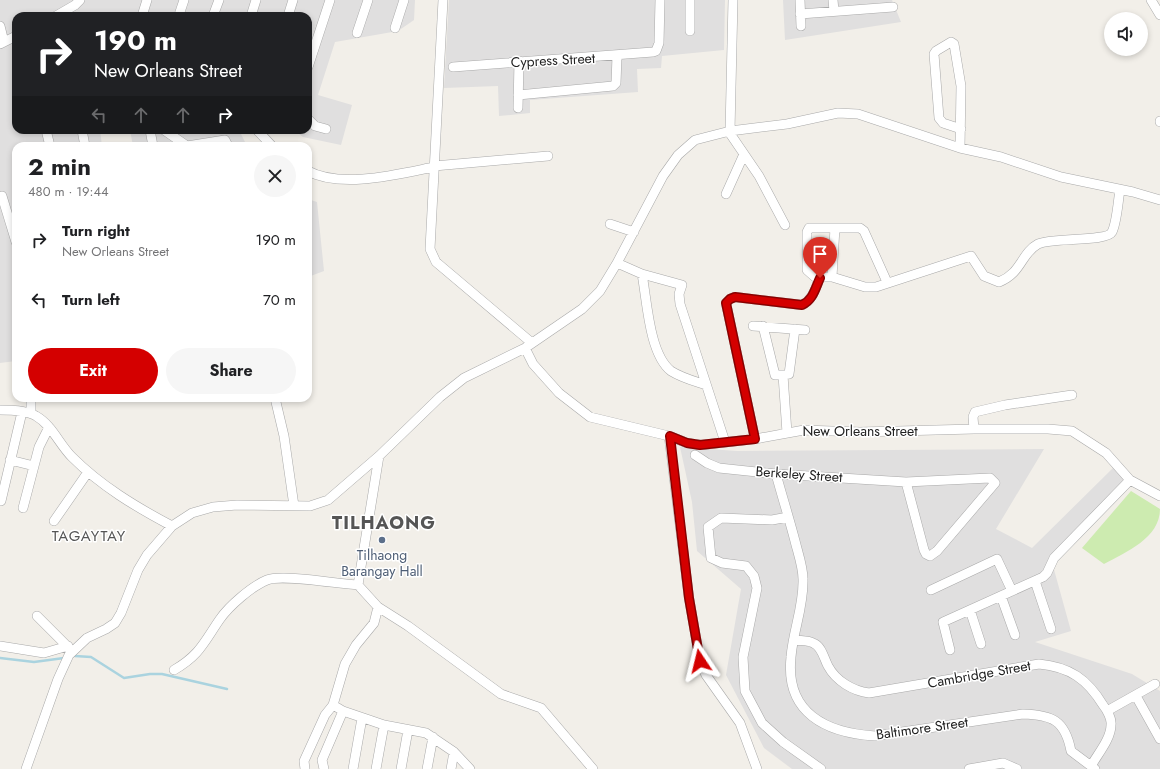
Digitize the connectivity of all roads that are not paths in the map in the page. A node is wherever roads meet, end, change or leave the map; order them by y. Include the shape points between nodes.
1 (80, 0) edge
2 (147, 0) edge
3 (184, 0) edge
4 (218, 0) edge
5 (256, 0) edge
6 (293, 0) edge
7 (330, 0) edge
8 (368, 0) edge
9 (404, 0) edge
10 (443, 0) edge
11 (660, 0) edge
12 (690, 0) edge
13 (733, 0) edge
14 (800, 0) edge
15 (833, 0) edge
16 (1151, 0) edge
17 (873, 4) edge
18 (893, 7) dead end
19 (834, 11) junction
20 (65, 12) edge
21 (143, 12) edge
22 (180, 12) edge
23 (214, 12) edge
24 (252, 12) edge
25 (289, 12) edge
26 (800, 14) junction
27 (1160, 15) edge
28 (0, 26) edge
29 (801, 26) dead end
30 (394, 28) dead end
31 (690, 31) dead end
32 (357, 33) dead end
33 (12, 38) edge
34 (2, 43) edge
35 (312, 55) edge
36 (617, 56) junction
37 (518, 61) junction
38 (454, 67) dead end
39 (518, 95) junction
40 (518, 108) dead end
41 (312, 123) edge
42 (326, 129) dead end
43 (961, 129) junction
44 (729, 132) junction
45 (170, 134) edge
46 (260, 134) edge
47 (181, 142) edge
48 (212, 142) edge
49 (226, 142) edge
50 (268, 142) edge
51 (960, 148) junction
52 (744, 154) junction
53 (548, 156) dead end
54 (434, 167) junction
55 (312, 172) edge
56 (1120, 190) junction
57 (726, 194) dead end
58 (2, 196) dead end
59 (1160, 200) edge
60 (610, 224) dead end
61 (785, 225) dead end
62 (12, 228) edge
63 (835, 228) junction
64 (634, 232) junction
65 (617, 263) junction
66 (642, 274) junction
67 (832, 276) junction
68 (820, 278) junction
69 (887, 282) junction
70 (753, 326) dead end
71 (763, 326) junction
72 (795, 329) junction
73 (805, 330) dead end
74 (529, 345) junction
75 (783, 375) junction
76 (706, 385) junction
77 (1072, 395) dead end
78 (30, 402) edge
79 (276, 402) edge
80 (0, 410) edge
81 (26, 413) junction
82 (49, 427) junction
83 (974, 429) junction
84 (787, 433) junction
85 (670, 436) junction
86 (755, 439) junction
87 (726, 442) junction
88 (695, 455) dead end
89 (379, 456) junction
90 (10, 460) junction
91 (34, 466) junction
92 (88, 472) junction
93 (776, 474) junction
94 (1130, 480) junction
95 (906, 482) junction
96 (1160, 496) edge
97 (0, 501) edge
98 (294, 506) junction
99 (23, 508) dead end
100 (788, 517) junction
101 (54, 521) dead end
102 (172, 526) junction
103 (1035, 580) junction
104 (358, 585) junction
105 (931, 590) dead end
106 (1012, 591) junction
107 (1001, 596) junction
108 (378, 607) junction
109 (970, 610) junction
110 (37, 616) dead end
111 (1050, 629) dead end
112 (1015, 635) dead end
113 (794, 640) junction
114 (981, 644) dead end
115 (0, 646) edge
116 (70, 648) junction
117 (950, 650) dead end
118 (174, 670) dead end
119 (1155, 684) dead end
120 (1136, 696) junction
121 (333, 705) junction
122 (342, 711) junction
123 (1107, 711) junction
124 (362, 718) junction
125 (384, 725) junction
126 (408, 730) junction
127 (433, 736) junction
128 (1160, 739) edge
129 (454, 752) junction
130 (1093, 768) edge
131 (26, 769) edge
132 (305, 769) edge
133 (324, 769) edge
134 (353, 769) edge
135 (376, 769) edge
136 (401, 769) edge
137 (427, 769) edge
138 (451, 769) edge
139 (470, 769) edge
140 (593, 769) edge
141 (757, 769) edge
142 (821, 769) edge
143 (969, 769) edge
144 (1017, 769) edge

1 - 20 street
2 - 21 street
3 - 22 street
4 - 23 street
5 - 24 street
6 - 25 street
7 - 35 street
8 - 32 street
9 - 30 street
10 - 54 street
11 - 36 street, Cypress Street via 659,43 656,51
12 - 31 street
13 - 44 street
14 - 26 street
15 - 19 street
16 - 27 street
17 - 18 street
17 - 19 street
19 - 26 street
26 - 29 street
28 - 34 street
33 - 34 street
36 - 37 street, Cypress Street
36 - 39 street via 616,83 613,86
37 - 38 street, Cypress Street
37 - 39 street
39 - 40 street
41 - 42 street
43 - 43 street via 962,86 954,44 951,42 934,54 939,118 943,123
43 - 51 street
44 - 51 street via 787,124 838,113 858,114
44 - 52 street
44 - 64 street via 695,140 678,155 662,176
45 - 47 street
46 - 50 street
48 - 49 street
51 - 56 street via 1001,157 1061,177
52 - 57 street
52 - 61 street
53 - 54 street
54 - 55 street via 388,176 343,179
54 - 74 street via 430,244 432,257
56 - 59 street
56 - 69 street via 1114,224 1109,235 1040,243 1030,251 1011,277 1005,280 999,282 984,276 970,256
58 - 62 street
60 - 64 street
63 - 67 street
63 - 68 street via 812,227 808,230 807,270 811,276
63 - 69 street via 857,227 864,231
64 - 65 street
65 - 66 street
65 - 74 street via 600,291 582,309
66 - 76 street via 652,334 659,354 670,370 686,379
66 - 76 street via 682,286 680,304
67 - 68 street
67 - 69 street via 865,287 876,287
68 - 86 street via 813,296 808,303 802,305 735,297 726,303
70 - 71 street
71 - 72 street
71 - 75 street via 775,375
72 - 73 street
72 - 75 street via 789,374
74 - 85 street, New Orleans Street via 532,364 559,393 590,417
74 - 89 street via 464,378 440,396
75 - 84 street
76 - 87 street
77 - 83 street via 975,412
78 - 81 street
79 - 98 street via 284,436
80 - 81 street
81 - 82 street
81 - 90 street
82 - 91 street via 41,440
82 - 92 street via 72,457
83 - 84 street, New Orleans Street via 860,432 804,430
83 - 94 street, New Orleans Street via 1072,431 1106,453
84 - 86 street, New Orleans Street
85 - 87 street, New Orleans Street via 700,445
85 - 141 street via 689,598 700,661 706,675 740,723
86 - 87 street, New Orleans Street
88 - 93 street, Berkeley Street via 719,468
89 - 98 street via 328,500 310,506
89 - 104 street
90 - 91 street
90 - 97 street
91 - 99 street
92 - 101 street
92 - 102 street via 139,509
93 - 95 street, Berkeley Street
93 - 100 street, Baltimore Street
94 - 96 street, New Orleans Street
94 - 103 street via 1054,558 1045,575
95 - 95 street, Berkeley Street via 990,478 995,483 930,556 924,550
98 - 102 street via 213,507 192,513
100 - 113 street, Baltimore Street via 803,579
100 - 142 street via 772,520 721,518 708,527 711,558 722,563 746,566 754,576 757,588 743,656 745,691 762,723 783,742
102 - 116 street via 147,555 138,570 115,622
103 - 106 street
103 - 111 street
104 - 108 street
104 - 118 street via 284,578 267,580 226,610 201,648 190,660
105 - 106 street via 997,559
106 - 107 street
107 - 109 street
107 - 112 street
108 - 121 street via 374,623 345,664
108 - 140 street via 501,694 541,708
109 - 114 street
109 - 117 street via 943,622
110 - 116 street
113 - 123 street, Cambridge Street via 814,643 819,647 828,668 840,680 859,692 880,691 1039,664 1057,666 1075,674 1094,691
113 - 130 street, Baltimore Street via 790,680 798,701 812,717 827,726 853,734 875,736 1023,714 1042,715 1063,726 1071,751
115 - 116 street via 44,653
116 - 131 street
119 - 120 street
120 - 123 street
120 - 128 street
121 - 122 street
121 - 132 street via 325,715 304,760
122 - 124 street
122 - 133 street via 322,760
123 - 130 street, Cambridge Street via 1112,724
124 - 125 street
124 - 134 street
125 - 126 street
125 - 135 street
126 - 127 street via 418,730
126 - 136 street
127 - 129 street
127 - 137 street
129 - 138 street
129 - 139 street
143 - 144 street via 1003,763

